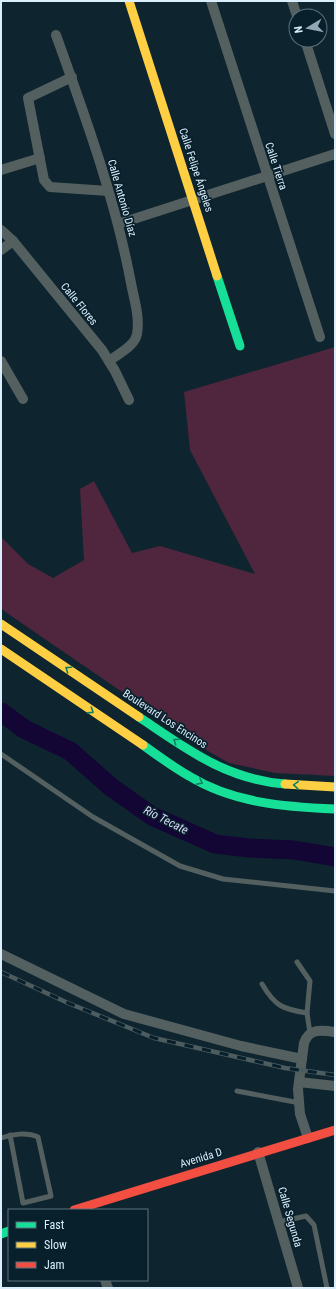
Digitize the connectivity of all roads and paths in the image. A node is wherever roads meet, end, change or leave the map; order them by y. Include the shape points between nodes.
1 (129, 1) edge
2 (211, 1) edge
3 (56, 35) dead end
4 (308, 48) edge
5 (72, 77) junction
6 (335, 134) edge
7 (335, 154) edge
8 (40, 158) junction
9 (1, 170) edge
10 (266, 177) junction
11 (108, 191) junction
12 (193, 200) junction
13 (118, 224) junction
14 (1, 230) edge
15 (13, 242) junction
16 (1, 250) edge
17 (320, 337) dead end
18 (240, 346) dead end
19 (109, 360) junction
20 (1, 361) edge
21 (23, 399) dead end
22 (130, 400) dead end
23 (1, 624) edge
24 (1, 649) edge
25 (1, 754) edge
26 (335, 787) edge
27 (335, 810) edge
28 (335, 891) edge
29 (2, 955) edge
30 (297, 962) dead end
31 (262, 984) dead end
32 (307, 1013) junction
33 (335, 1032) edge
34 (310, 1033) junction
35 (302, 1059) junction
36 (299, 1082) junction
37 (335, 1086) edge
38 (237, 1091) dead end
39 (300, 1103) junction
40 (335, 1130) edge
41 (10, 1135) junction
42 (1, 1138) edge
43 (308, 1138) junction
44 (258, 1152) junction
45 (80, 1209) edge
46 (279, 1222) junction
47 (298, 1288) edge
48 (328, 1288) edge

1 - 12 main road, Calle Felipe Ángeles
2 - 10 street, Calle Tierra
3 - 5 street, Calle Antonio Díaz
4 - 6 street
5 - 8 street via 28,98
5 - 11 street, Calle Antonio Díaz
7 - 10 street
8 - 9 street
8 - 11 street via 47,186
10 - 12 street
10 - 17 street, Calle Tierra
11 - 13 street, Calle Antonio Díaz
12 - 13 street
12 - 18 main road, Calle Felipe Ángeles
13 - 19 street, Calle Antonio Díaz via 136,315 137,335 129,347
14 - 15 street, Calle Flores
15 - 16 street
15 - 19 street, Calle Flores
19 - 22 street, Calle Flores
20 - 21 street
26 -> 23 main road, Boulevard Los Encinos via 272,783 244,777 217,767
24 -> 27 main road via 190,777 212,788 282,807
25 - 28 lane via 94,817 180,866 223,879
29 - 35 street via 124,1014 241,1046
30 - 32 lane via 310,981
31 - 32 lane via 270,999 278,1005
32 - 34 lane
33 - 34 street
34 - 35 street via 304,1043
35 - 36 street
36 - 37 street
36 - 39 street
38 - 39 lane
39 - 43 street via 300,1114
40 - 43 main road, Avenida D
41 - 41 lane via 33,1134 38,1137 51,1196 23,1203
41 - 42 lane
43 - 44 main road, Avenida D
44 - 45 main road, Avenida D
44 - 46 street, Calle Segunda
46 - 47 street, Calle Segunda
46 - 48 lane via 306,1216 314,1225

